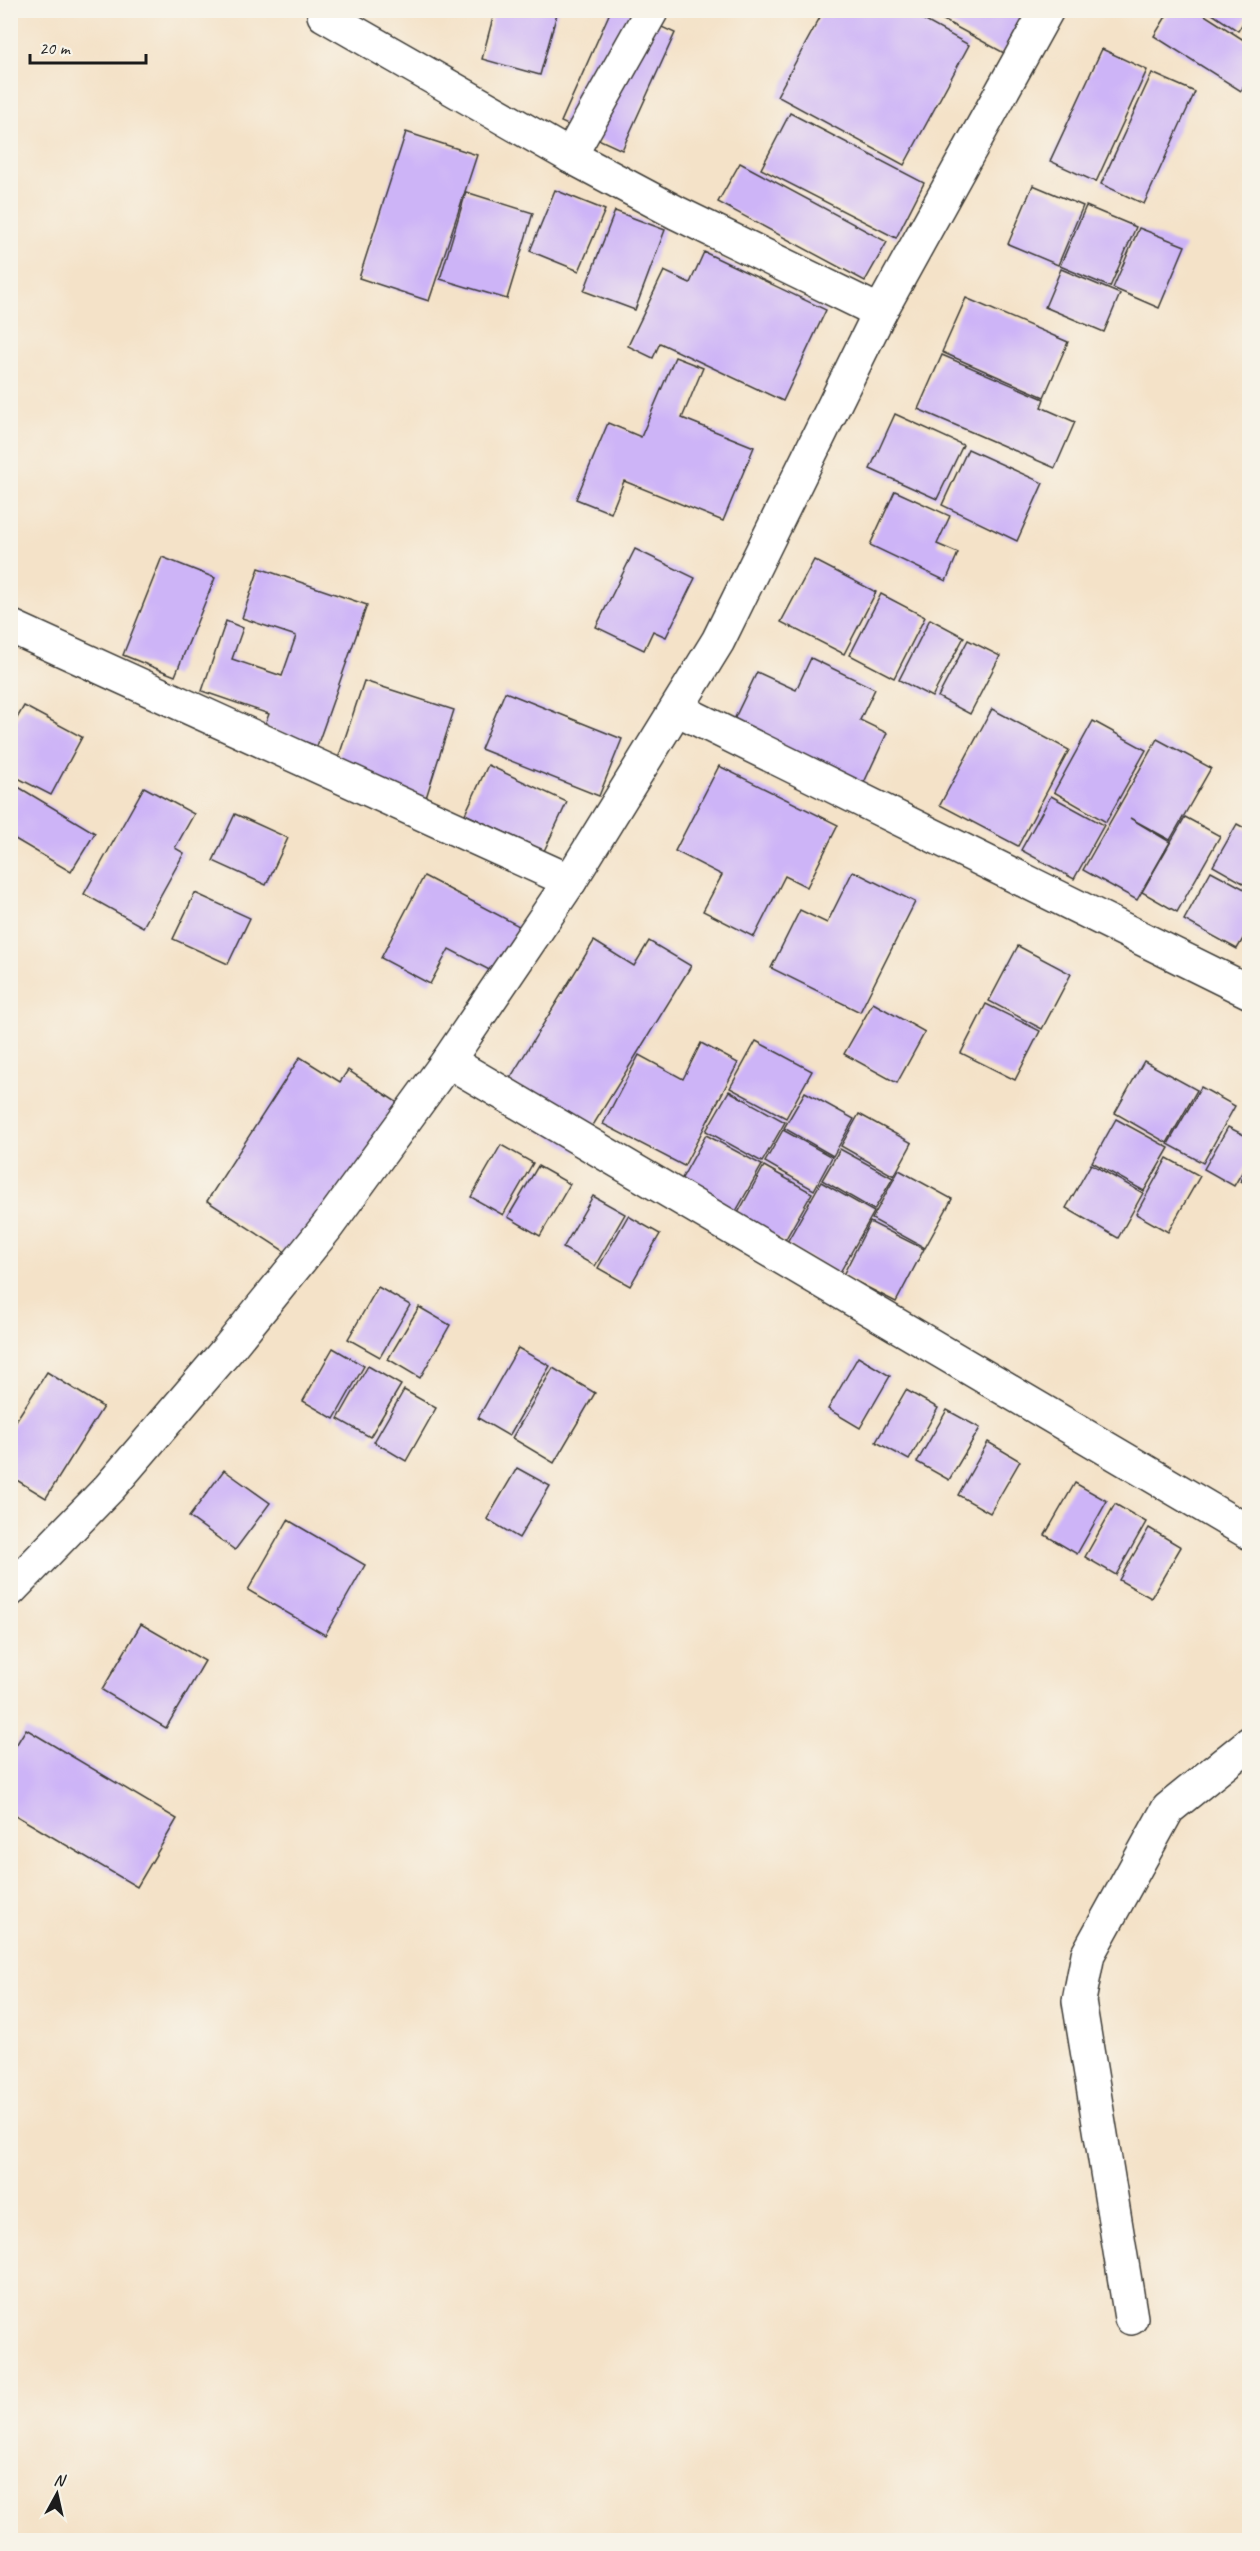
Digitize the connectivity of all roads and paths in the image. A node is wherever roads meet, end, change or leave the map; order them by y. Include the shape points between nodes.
1 (652, 10) edge
2 (1047, 10) edge
3 (324, 15) dead end
4 (570, 156) junction
5 (880, 312) junction
6 (10, 626) edge
7 (677, 709) junction
8 (570, 881) junction
9 (1250, 993) edge
10 (448, 1061) junction
11 (1250, 1533) edge
12 (10, 1590) edge
13 (1250, 1743) edge
14 (1131, 2319) dead end

1 - 4 street
2 - 5 street
3 - 4 street
4 - 5 street
5 - 7 street via 717,641
6 - 8 street
7 - 8 street
7 - 9 street
8 - 10 street
10 - 11 street
10 - 12 street via 326,1227 228,1349 109,1488
13 - 14 street via 1168,1809 1088,1954 1078,2001

